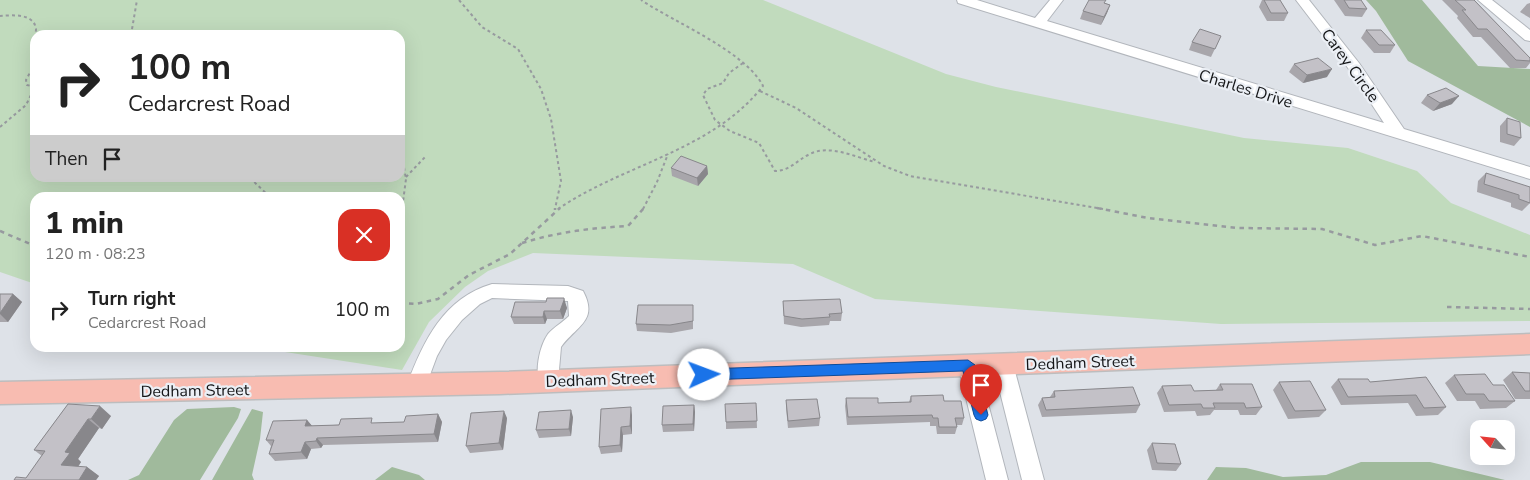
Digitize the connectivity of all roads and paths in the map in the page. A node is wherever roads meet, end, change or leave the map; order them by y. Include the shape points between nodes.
1 (137, 0) edge
2 (459, 0) edge
3 (641, 0) edge
4 (963, 0) edge
5 (1057, 0) edge
6 (1302, 0) edge
7 (1484, 0) edge
8 (0, 16) edge
9 (1039, 22) junction
10 (35, 30) edge
11 (132, 30) edge
12 (1530, 37) edge
13 (743, 63) junction
14 (30, 72) edge
15 (30, 86) edge
16 (760, 91) junction
17 (30, 99) edge
18 (720, 126) junction
19 (0, 127) edge
20 (1398, 132) junction
21 (668, 152) junction
22 (426, 156) dead end
23 (877, 162) junction
24 (405, 172) edge
25 (1530, 173) edge
26 (406, 177) junction
27 (254, 182) edge
28 (264, 192) edge
29 (405, 204) edge
30 (555, 211) junction
31 (0, 231) edge
32 (30, 244) edge
33 (521, 244) junction
34 (1530, 257) edge
35 (405, 302) edge
36 (1447, 307) dead end
37 (1530, 309) edge
38 (1530, 344) edge
39 (1003, 364) junction
40 (968, 365) junction
41 (548, 381) junction
42 (417, 385) junction
43 (0, 393) edge
44 (997, 480) edge
45 (1033, 480) edge

1 - 11 path
2 - 30 path via 482,27 518,48 541,89 551,118 561,181
3 - 13 path
4 - 9 street, Charles Drive
5 - 9 street
6 - 20 street, Carey Circle via 1354,66
7 - 12 street
8 - 10 path via 30,19
9 - 20 street, Charles Drive
13 - 16 path via 761,79 763,86
13 - 18 path via 729,72 723,83 704,92 714,120
14 - 15 path via 26,80
16 - 18 path via 741,111
16 - 23 path via 796,108
17 - 19 path via 20,112
18 - 21 path
18 - 23 path via 759,143 775,171 785,170 820,151
20 - 25 street, Charles Drive
21 - 30 path
21 - 33 path via 658,182 638,217 628,226 578,229
22 - 26 path
23 - 34 path via 910,176 1148,218 1238,228 1322,229 1375,245 1422,236
24 - 26 path
26 - 29 path
27 - 28 path
30 - 33 path
31 - 32 path
33 - 35 path via 501,260 471,273 441,298 430,302
36 - 37 path
38 - 39 main road, Dedham Street
39 - 40 main road, Dedham Street
39 - 45 street
40 - 41 main road, Dedham Street
40 - 44 street
41 - 42 main road, Dedham Street
41 - 42 street via 552,346 578,316 576,296 492,291 474,297 441,333 429,350
42 - 43 main road, Dedham Street

